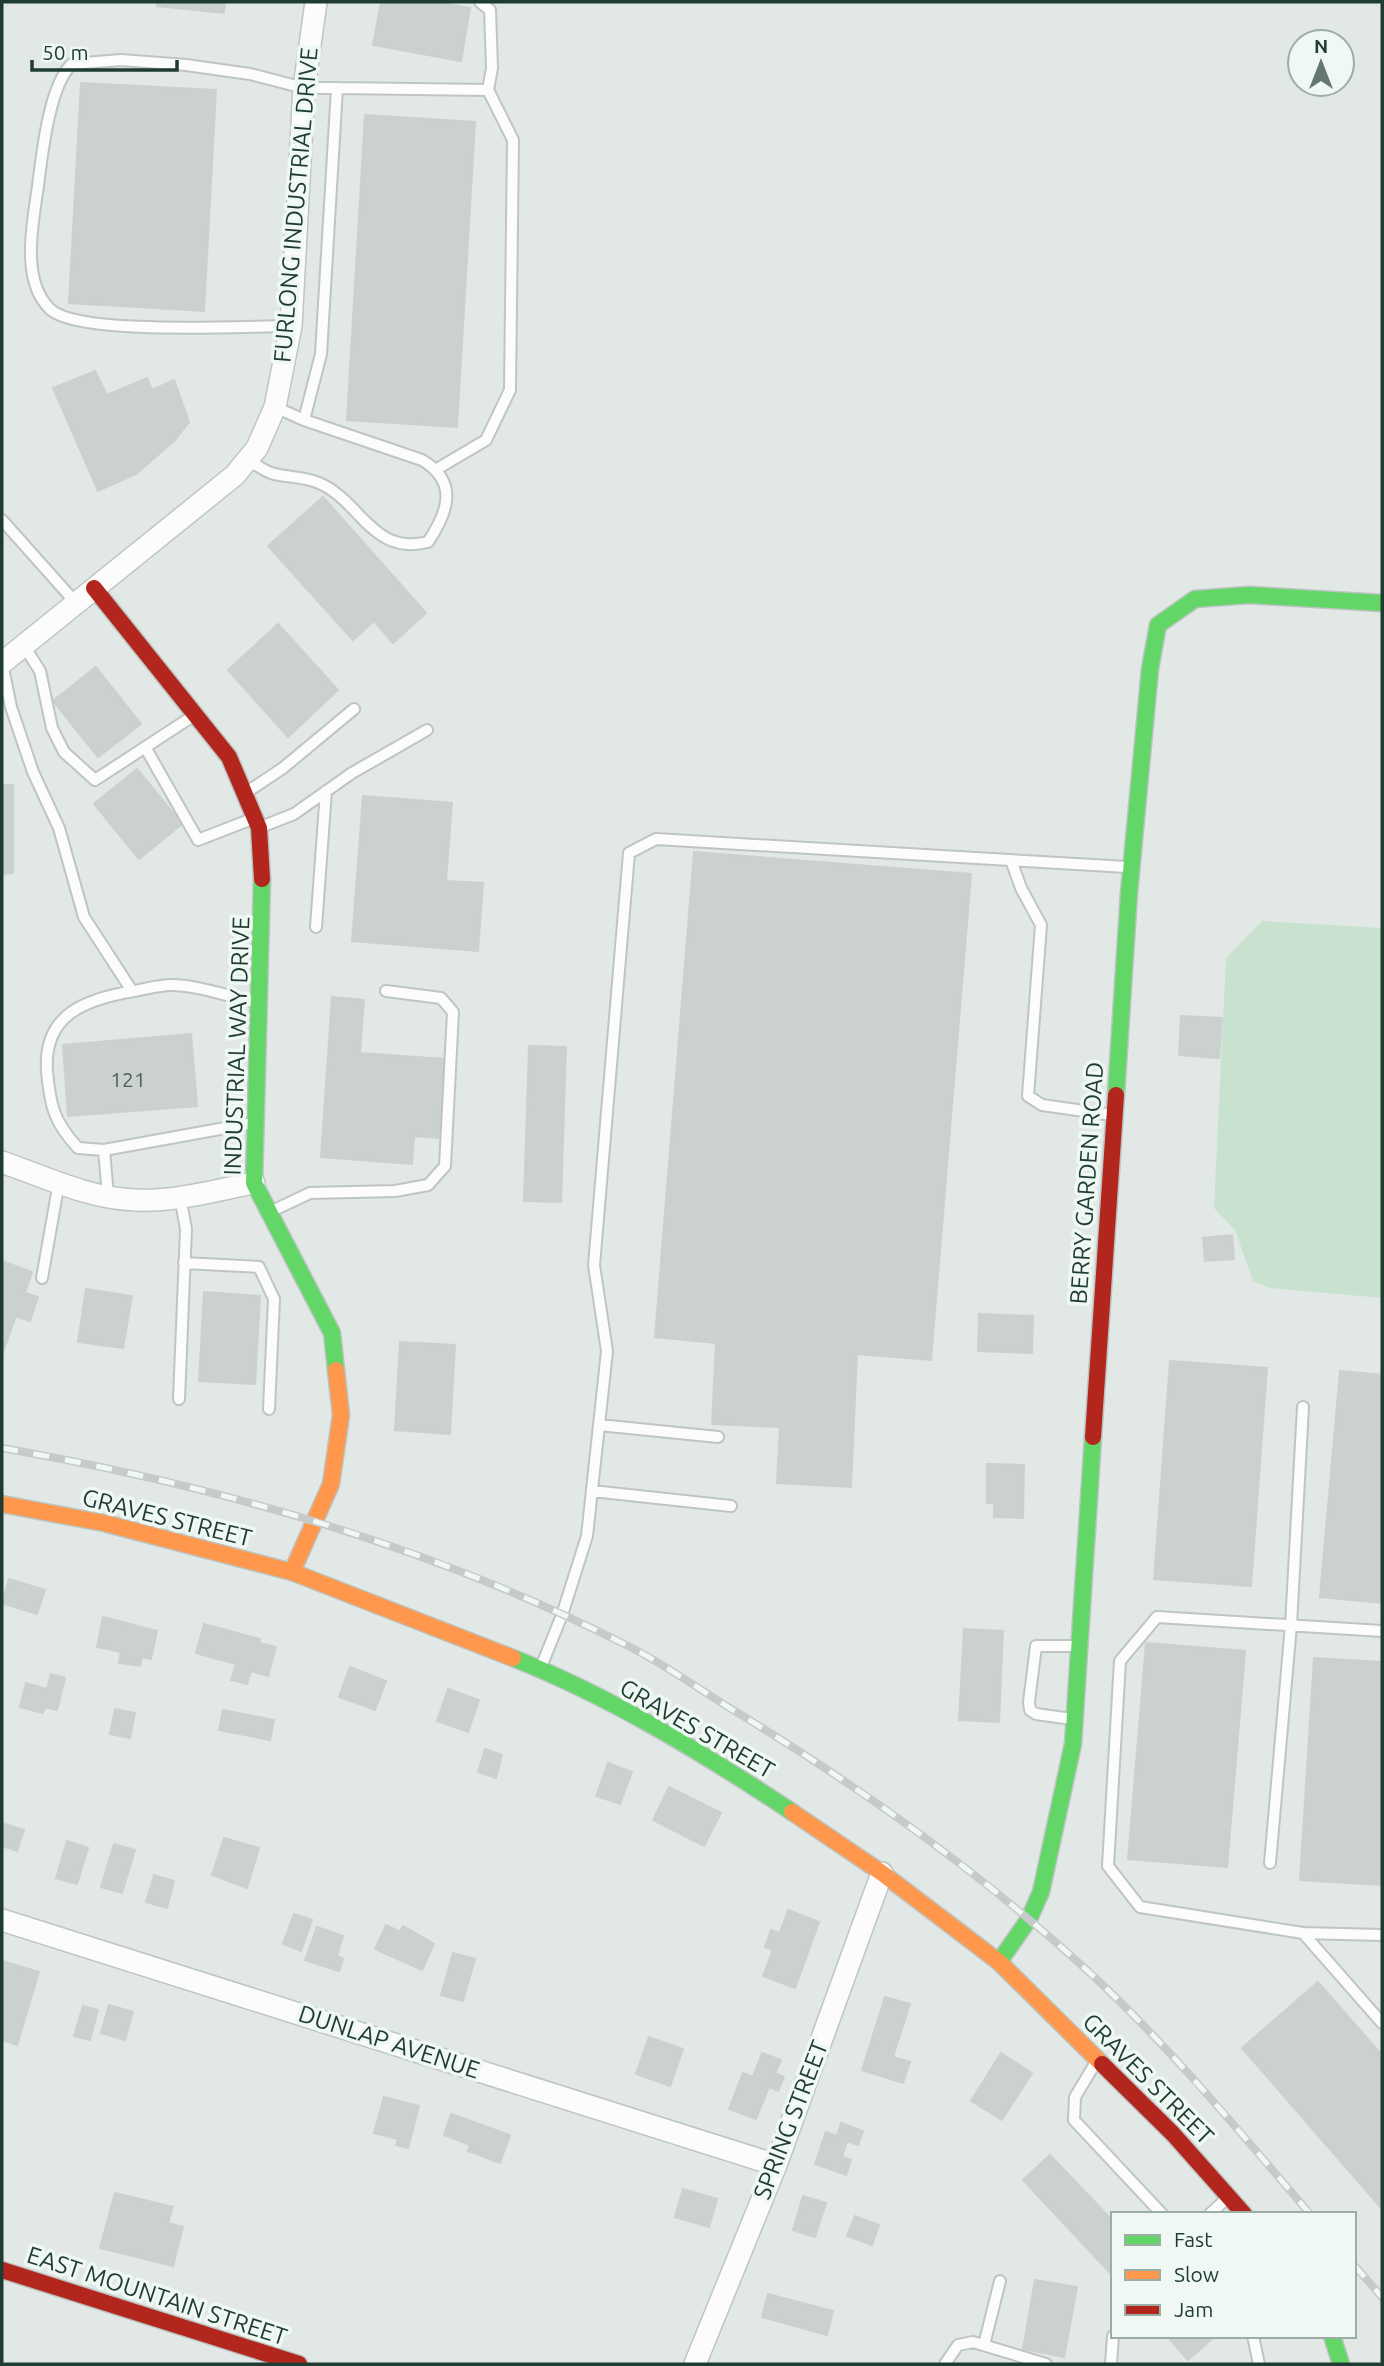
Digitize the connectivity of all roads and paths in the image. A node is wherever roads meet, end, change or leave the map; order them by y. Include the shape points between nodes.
1 (316, 2) edge
2 (480, 2) edge
3 (304, 88) junction
4 (337, 88) junction
5 (488, 90) junction
6 (291, 326) junction
7 (275, 407) junction
8 (304, 420) junction
9 (248, 460) junction
10 (438, 469) junction
11 (2, 520) edge
12 (94, 588) junction
13 (76, 603) junction
14 (1382, 603) edge
15 (24, 646) junction
16 (2, 663) edge
17 (354, 709) dead end
18 (195, 714) junction
19 (427, 730) dead end
20 (145, 747) junction
21 (326, 792) junction
22 (244, 793) junction
23 (256, 823) junction
24 (1011, 860) junction
25 (1131, 867) junction
26 (316, 927) dead end
27 (132, 991) junction
28 (386, 991) dead end
29 (259, 1003) junction
30 (1114, 1115) junction
31 (254, 1123) junction
32 (104, 1150) junction
33 (2, 1162) edge
34 (59, 1182) junction
35 (254, 1183) junction
36 (108, 1196) junction
37 (180, 1197) junction
38 (269, 1212) junction
39 (184, 1263) junction
40 (42, 1278) dead end
41 (179, 1399) dead end
42 (1303, 1407) dead end
43 (269, 1409) dead end
44 (599, 1425) junction
45 (718, 1437) dead end
46 (592, 1491) junction
47 (2, 1504) edge
48 (731, 1506) dead end
49 (292, 1572) junction
50 (1291, 1625) junction
51 (1382, 1631) edge
52 (1080, 1646) junction
53 (540, 1669) junction
54 (1074, 1719) junction
55 (1270, 1863) dead end
56 (882, 1873) junction
57 (2, 1920) edge
58 (1303, 1933) junction
59 (1382, 1935) edge
60 (999, 1962) junction
61 (1382, 2023) edge
62 (1097, 2059) junction
63 (776, 2165) junction
64 (1229, 2196) junction
65 (1160, 2212) edge
66 (1212, 2212) edge
67 (1242, 2212) edge
68 (2, 2270) edge
69 (1000, 2281) dead end
70 (1113, 2338) edge
71 (1253, 2338) edge
72 (1333, 2338) edge
73 (984, 2345) junction
74 (299, 2364) edge
75 (695, 2364) edge
76 (945, 2364) edge
77 (1046, 2364) edge
78 (1111, 2364) edge
79 (1259, 2364) edge
80 (1341, 2364) edge

1 - 3 street, FURLONG INDUSTRIAL DRIVE
2 - 5 lane via 490,10
3 - 4 lane
3 - 6 street, FURLONG INDUSTRIAL DRIVE
3 - 6 lane via 186,65 72,64 52,108 33,222 34,275 49,308 63,318 122,326
4 - 5 lane
4 - 8 lane via 321,354
5 - 10 lane via 513,140 510,390 486,440
6 - 7 street, FURLONG INDUSTRIAL DRIVE
7 - 8 lane
7 - 9 street, FURLONG INDUSTRIAL DRIVE
8 - 10 lane
9 - 10 lane via 272,473 323,484 390,542 410,547 428,542 444,517 446,486
9 - 12 street, FURLONG INDUSTRIAL DRIVE
11 - 13 lane
12 - 13 street, FURLONG INDUSTRIAL DRIVE
12 - 18 street, INDUSTRIAL WAY DRIVE
13 - 15 street, FURLONG INDUSTRIAL DRIVE
14 - 25 street, BERRY GARDEN ROAD via 1249,595 1195,599 1158,625
15 - 16 street, FURLONG INDUSTRIAL DRIVE
15 - 20 lane via 40,671 52,728 64,752 95,780
16 - 27 lane via 11,708 33,772 60,828 84,917
17 - 22 lane via 283,768
18 - 20 lane
18 - 22 street, INDUSTRIAL WAY DRIVE via 229,757
19 - 21 lane
20 - 23 lane via 198,840
21 - 23 lane via 294,814
21 - 26 lane
22 - 23 street, INDUSTRIAL WAY DRIVE
23 - 29 street, INDUSTRIAL WAY DRIVE via 264,905
24 - 25 lane
24 - 30 lane via 1041,925 1028,1096 1042,1105
24 - 44 lane via 656,839 629,853 594,1265 607,1351
25 - 30 street, BERRY GARDEN ROAD
27 - 29 lane via 171,985
27 - 32 lane via 107,995 68,1013 53,1031 46,1052 49,1101 61,1129 78,1148
28 - 38 lane via 441,998 453,1012 445,1166 428,1185 395,1191 310,1193
29 - 31 street, INDUSTRIAL WAY DRIVE
30 - 52 street, BERRY GARDEN ROAD
31 - 32 lane
31 - 35 street, INDUSTRIAL WAY DRIVE
32 - 36 lane
33 - 34 street
34 - 36 street
34 - 40 lane
35 - 37 street
35 - 38 street, INDUSTRIAL WAY DRIVE
36 - 37 street via 136,1200
37 - 39 lane via 186,1229
38 - 49 street, INDUSTRIAL WAY DRIVE via 332,1333 341,1415 331,1484
39 - 41 lane
39 - 43 lane via 259,1267 274,1299
42 - 50 lane
44 - 45 lane
44 - 46 lane
46 - 48 lane
46 - 53 lane via 587,1536
47 - 49 street, GRAVES STREET via 104,1523
49 - 53 street, GRAVES STREET
50 - 51 lane
50 - 55 lane
50 - 58 lane via 1157,1617 1120,1661 1108,1866 1140,1907
52 - 54 street, BERRY GARDEN ROAD
52 - 54 lane via 1036,1646 1029,1702 1036,1714
53 - 56 street, GRAVES STREET via 744,1780
54 - 60 street, BERRY GARDEN ROAD via 1073,1744 1041,1892 1029,1919
56 - 60 street, GRAVES STREET
56 - 63 street, SPRING STREET
57 - 63 street, DUNLAP AVENUE
58 - 59 lane
58 - 61 lane
60 - 62 street, GRAVES STREET
62 - 64 street, GRAVES STREET
62 - 65 lane via 1079,2087 1074,2120
63 - 75 street, SPRING STREET
64 - 66 lane
64 - 67 street, GRAVES STREET
68 - 74 street, EAST MOUNTAIN STREET
69 - 73 lane
70 - 78 lane
71 - 79 lane
72 - 80 street
73 - 76 lane via 958,2345
73 - 77 lane

